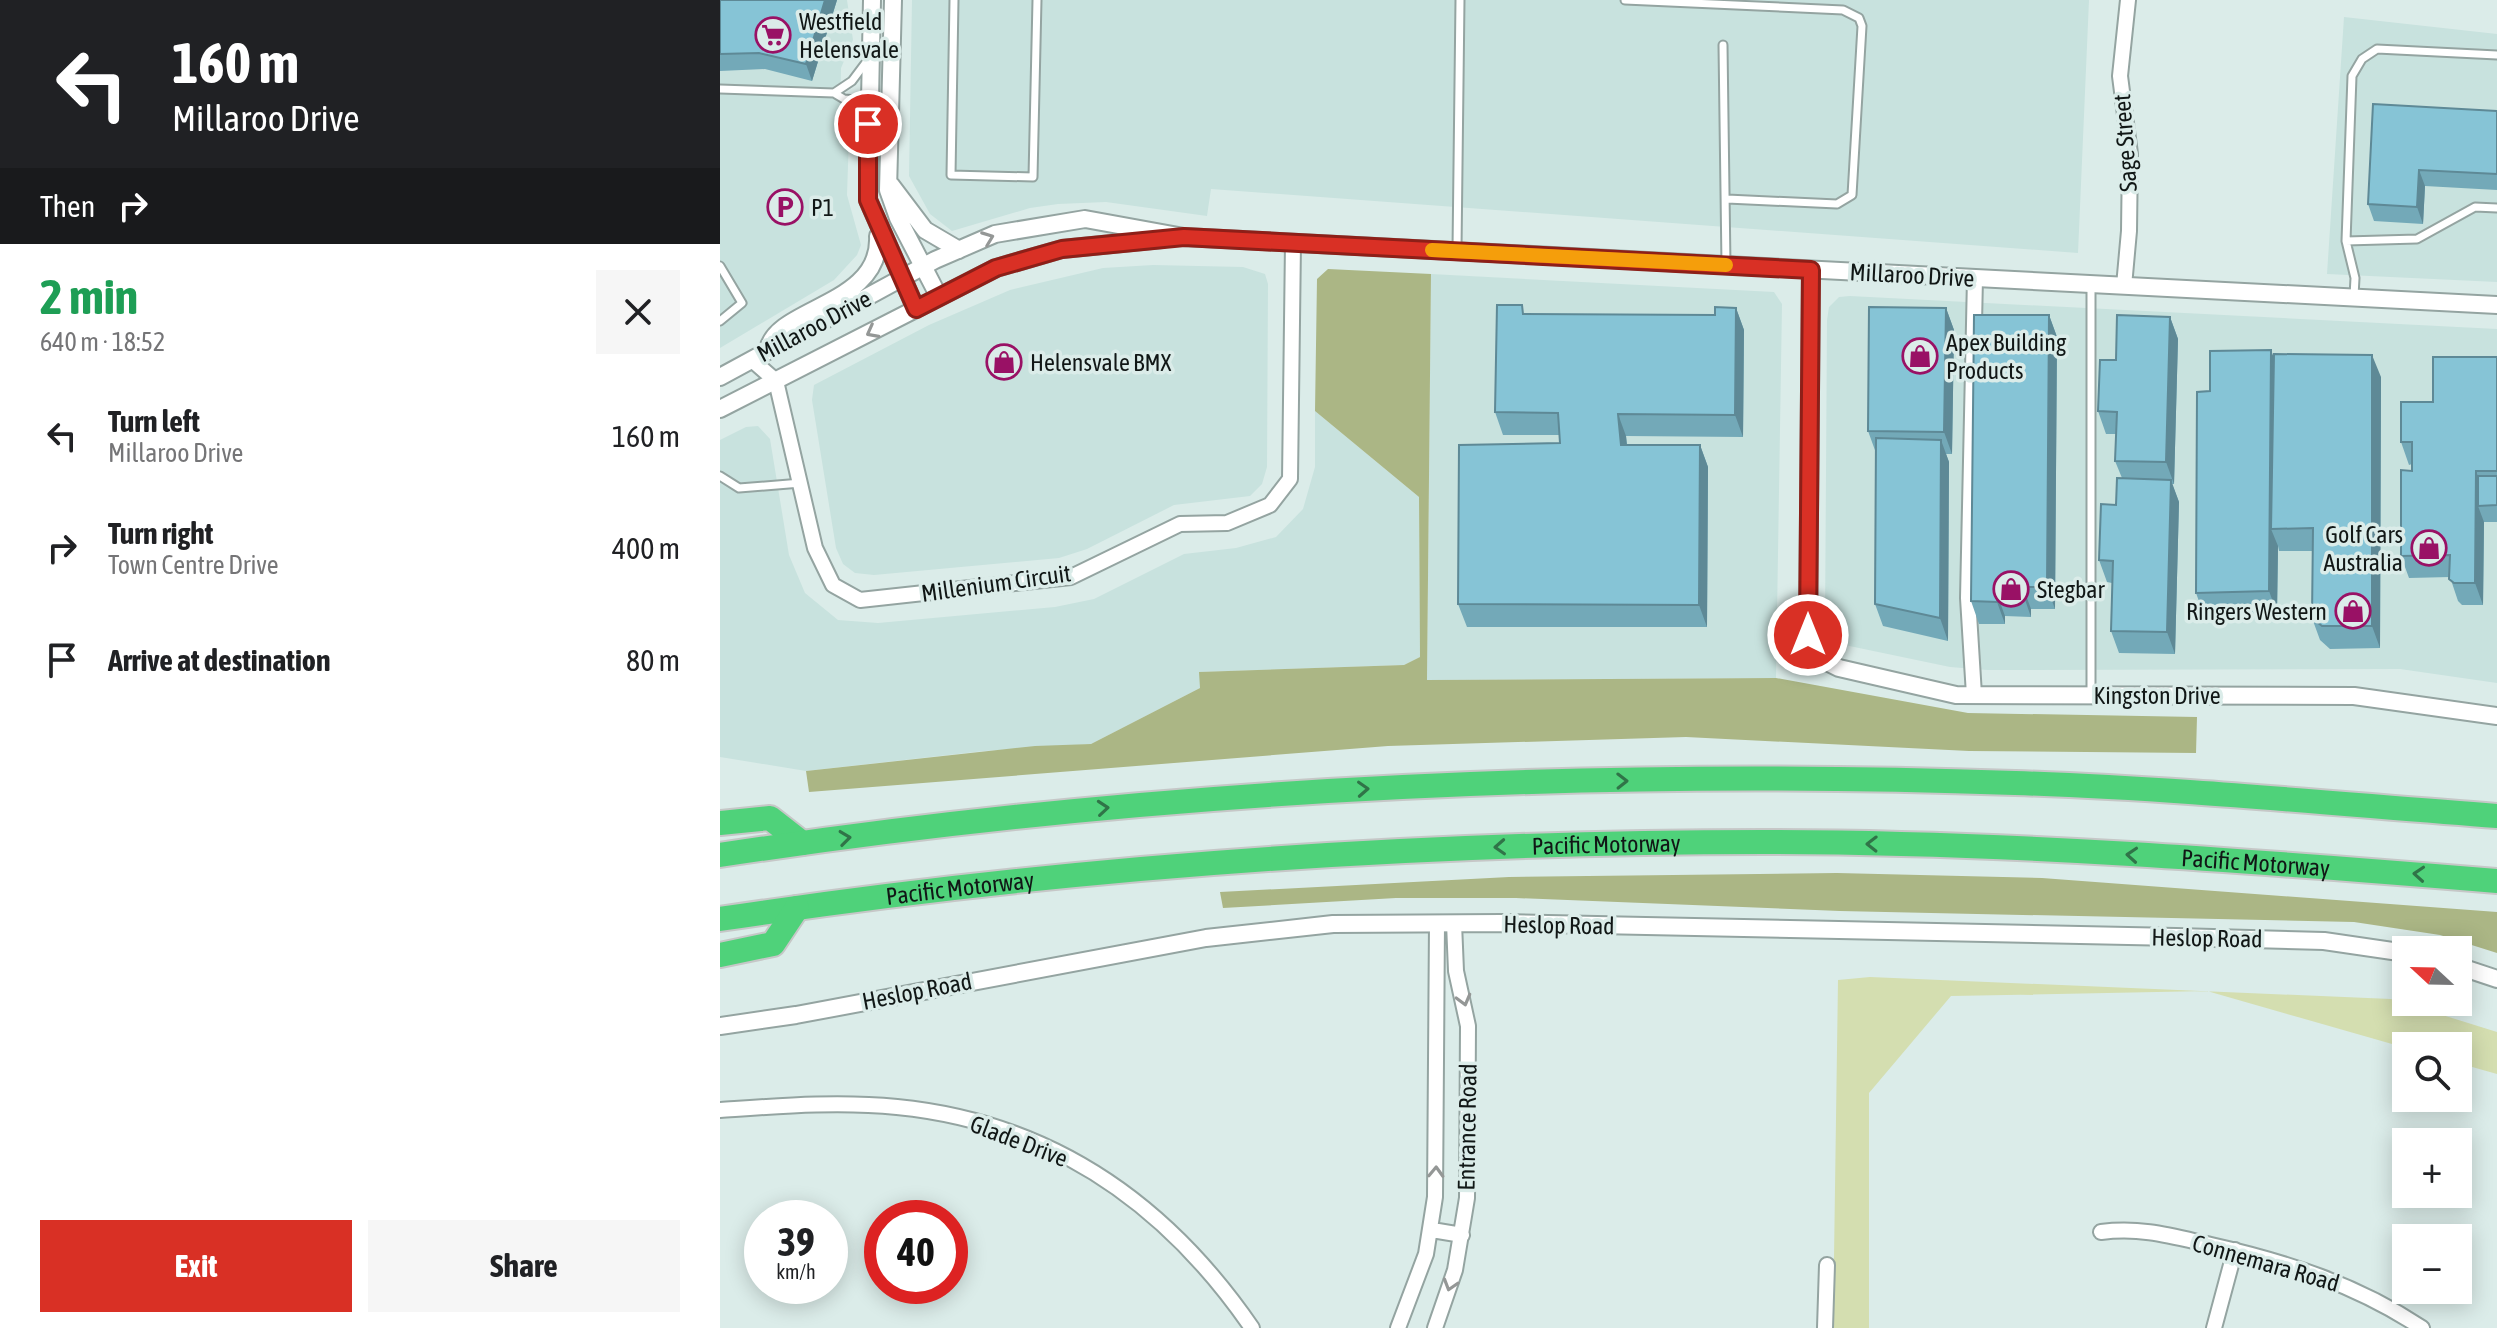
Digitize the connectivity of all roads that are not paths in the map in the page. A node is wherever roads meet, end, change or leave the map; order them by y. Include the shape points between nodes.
1 (872, 0) edge
2 (893, 0) edge
3 (954, 0) edge
4 (1037, 0) edge
5 (1460, 0) edge
6 (1625, 0) edge
7 (2128, 0) edge
8 (891, 44) junction
9 (1723, 45) dead end
10 (2497, 55) edge
11 (870, 56) junction
12 (720, 89) edge
13 (834, 93) junction
14 (869, 101) junction
15 (887, 181) junction
16 (1727, 199) junction
17 (2497, 208) edge
18 (878, 227) junction
19 (1184, 237) junction
20 (2346, 241) junction
21 (1293, 243) junction
22 (959, 250) junction
23 (1457, 251) junction
24 (1726, 265) junction
25 (720, 266) edge
26 (924, 266) junction
27 (1811, 270) junction
28 (902, 278) junction
29 (1975, 278) junction
30 (2091, 284) junction
31 (2124, 286) junction
32 (2354, 296) junction
33 (939, 297) junction
34 (2497, 305) edge
35 (916, 309) junction
36 (720, 321) edge
37 (768, 352) junction
38 (752, 360) junction
39 (720, 377) edge
40 (776, 381) junction
41 (720, 409) edge
42 (720, 476) edge
43 (801, 483) junction
44 (1974, 695) junction
45 (2091, 695) junction
46 (2497, 716) edge
47 (2497, 816) edge
48 (727, 822) edge
49 (802, 843) junction
50 (730, 853) edge
51 (2497, 881) edge
52 (797, 908) junction
53 (720, 919) edge
54 (1446, 923) junction
55 (2392, 951) edge
56 (720, 955) edge
57 (2472, 971) edge
58 (2497, 979) edge
59 (720, 1026) edge
60 (720, 1110) edge
61 (1432, 1230) junction
62 (2101, 1232) dead end
63 (1462, 1235) junction
64 (2235, 1250) junction
65 (1827, 1265) dead end
66 (1252, 1328) edge
67 (1398, 1328) edge
68 (1435, 1328) edge
69 (1825, 1328) edge
70 (2214, 1328) edge
71 (2422, 1328) edge

1 - 11 street
2 - 8 street
3 - 4 lane via 951,175 1033,177
5 - 23 lane
6 - 16 lane via 1843,10 1859,18 1852,195 1837,204
7 - 31 street, Sage Street via 2120,76 2130,154
8 - 14 street via 884,54 881,90
8 - 15 street
9 - 16 lane
10 - 20 lane via 2377,49 2362,59 2352,76
11 - 13 lane via 852,81
11 - 14 street
12 - 13 lane
13 - 14 lane
14 - 18 street via 867,188
15 - 22 street via 925,230
15 - 26 street via 890,201
16 - 24 lane
17 - 20 lane via 2475,207 2417,239
18 - 28 street
18 - 37 street via 879,254 863,277 780,331
19 - 21 street, Millaroo Drive
22 -> 19 street, Millaroo Drive via 995,234 1085,219
19 - 33 street, Millaroo Drive via 1062,249 996,268
20 - 32 lane
21 - 23 street, Millaroo Drive
21 - 43 street, Millenium Circuit via 1290,479 1270,505 1227,523 1180,524 1071,577 860,600 833,585 815,548
22 - 26 street, Millaroo Drive
23 - 24 street, Millaroo Drive
24 - 27 street, Millaroo Drive
25 - 36 lane via 742,303
26 - 28 street, Millaroo Drive
26 - 33 street
27 - 29 street, Millaroo Drive
27 - 44 street, Kingston Drive via 1808,635 1821,659 1853,671
28 - 35 street
28 - 37 street, Millaroo Drive
29 - 30 street, Millaroo Drive
29 - 44 street via 1968,598
30 - 31 street, Millaroo Drive
30 - 45 lane
31 - 32 street, Millaroo Drive
32 - 34 street, Millaroo Drive
33 - 35 street, Millaroo Drive
35 -> 40 street, Millaroo Drive
37 - 38 street, Millaroo Drive
38 - 39 street, Millaroo Drive
38 - 40 street
40 - 41 street, Millaroo Drive
40 - 43 street, Millenium Circuit
42 - 43 lane via 739,488
44 - 45 street, Kingston Drive
45 - 46 street, Kingston Drive via 2354,696
49 -> 47 highway via 1054,812 1283,793 1743,779 2019,783
48 - 49 highway via 770,818
49 - 50 highway
51 -> 52 highway, Pacific Motorway via 2079,851 1731,843 1270,859
52 - 53 highway, Pacific Motorway
52 - 56 highway via 773,944
54 - 55 street, Heslop Road via 2324,941
54 - 59 street, Heslop Road via 1333,924 1206,938
61 -> 54 street, Entrance Road
54 -> 63 street, Entrance Road via 1468,1026 1468,1171
57 - 58 street
60 - 66 street, Glade Drive via 809,1104 896,1107 992,1125 1051,1149 1143,1206 1197,1256
61 - 63 street
61 - 67 street, Entrance Road via 1420,1277
62 - 64 street, Connemara Road via 2135,1228
63 -> 68 street, Entrance Road
64 - 70 street
64 - 71 street, Connemara Road via 2360,1291
65 - 69 street

